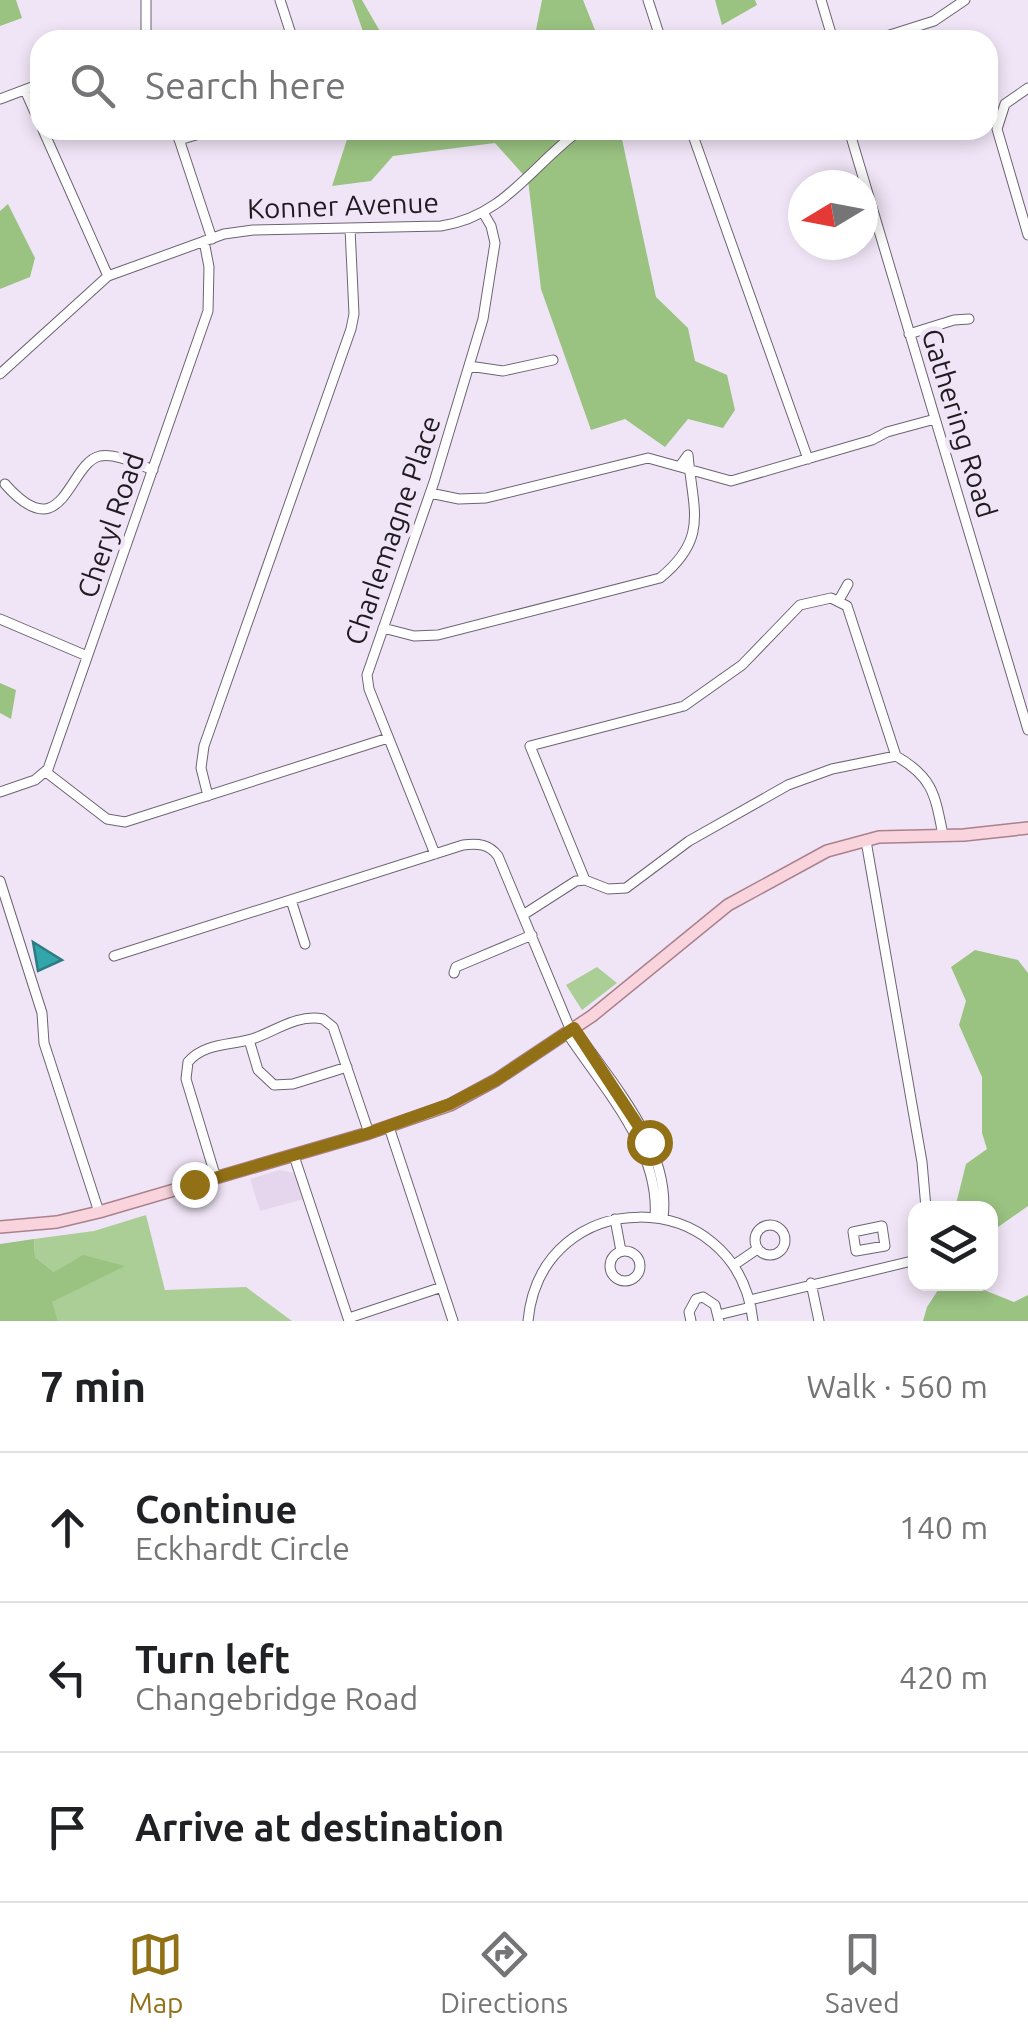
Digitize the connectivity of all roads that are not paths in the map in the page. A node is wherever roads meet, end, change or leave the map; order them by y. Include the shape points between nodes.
1 (146, 0) edge
2 (280, 0) edge
3 (648, 0) edge
4 (821, 0) edge
5 (966, 0) edge
6 (146, 30) edge
7 (290, 30) edge
8 (658, 30) edge
9 (830, 30) edge
10 (906, 30) edge
11 (30, 88) edge
12 (1028, 88) edge
13 (25, 90) junction
14 (0, 99) edge
15 (30, 102) edge
16 (47, 140) edge
17 (179, 140) edge
18 (569, 140) edge
19 (695, 140) edge
20 (852, 140) edge
21 (484, 214) junction
22 (350, 228) junction
23 (1028, 235) edge
24 (208, 240) junction
25 (108, 276) junction
26 (970, 319) dead end
27 (909, 334) junction
28 (553, 360) dead end
29 (469, 366) junction
30 (0, 374) edge
31 (934, 418) junction
32 (808, 460) junction
33 (685, 468) junction
34 (153, 470) junction
35 (5, 484) dead end
36 (430, 493) junction
37 (848, 584) dead end
38 (839, 600) junction
39 (0, 619) edge
40 (383, 628) junction
41 (87, 656) junction
42 (1023, 692) edge
43 (1028, 730) edge
44 (388, 738) junction
45 (896, 756) junction
46 (46, 772) junction
47 (0, 792) edge
48 (208, 796) junction
49 (1028, 828) edge
50 (943, 835) junction
51 (866, 840) junction
52 (435, 854) junction
53 (584, 880) junction
54 (1, 887) edge
55 (291, 900) junction
56 (523, 915) junction
57 (532, 935) junction
58 (305, 944) dead end
59 (114, 956) dead end
60 (454, 973) dead end
61 (570, 1031) junction
62 (249, 1040) junction
63 (347, 1067) junction
64 (389, 1127) junction
65 (369, 1133) junction
66 (294, 1156) junction
67 (216, 1178) junction
68 (925, 1201) edge
69 (99, 1212) junction
70 (659, 1218) junction
71 (615, 1220) junction
72 (0, 1227) edge
73 (871, 1248) dead end
74 (756, 1250) dead end
75 (621, 1251) dead end
76 (908, 1262) edge
77 (734, 1265) junction
78 (875, 1269) junction
79 (811, 1284) junction
80 (442, 1287) junction
81 (750, 1303) junction
82 (718, 1318) edge
83 (349, 1320) edge
84 (453, 1321) edge
85 (528, 1321) edge
86 (691, 1321) edge
87 (753, 1321) edge
88 (819, 1321) edge

1 - 6 street
2 - 7 street
3 - 8 street
4 - 9 street
5 - 10 street
11 - 13 street
12 - 23 street via 1005,104 998,129
13 - 14 street
13 - 15 street
16 - 25 street
17 - 24 street, Cheryl Road
18 - 21 street, Konner Avenue
19 - 32 street
20 - 27 street, Gathering Road
21 - 22 street, Konner Avenue via 441,226
21 - 29 street, Charlemagne Place via 495,243
22 - 24 street, Konner Avenue via 238,231
22 - 48 street via 352,329 204,746
24 - 25 street, Konner Avenue
24 - 34 street, Cheryl Road via 208,311
25 - 30 street, Konner Avenue
26 - 27 street
27 - 31 street, Gathering Road
28 - 29 street via 503,371
29 - 36 street, Charlemagne Place
31 - 32 street
31 - 42 street, Gathering Road
32 - 33 street via 730,481
33 - 36 street via 648,458 486,498
33 - 40 street via 694,537 660,578 438,635
34 - 35 street via 96,457 64,499 44,507 16,497
34 - 41 street, Cheryl Road
36 - 40 street, Charlemagne Place
37 - 38 street
38 - 45 street via 849,610
38 - 53 street via 800,604 742,665 684,706 530,746
39 - 41 street
40 - 44 street, Charlemagne Place via 367,675
41 - 46 street, Cheryl Road
42 - 43 street, Gathering Road
44 - 48 street
44 - 52 street, Charlemagne Place
45 - 50 street via 924,775
45 - 53 street via 788,785 689,841 626,888
46 - 47 street
46 - 48 street via 118,822
49 - 50 main road
50 - 51 main road
51 - 61 main road via 813,857 728,905
51 - 68 street
52 - 55 street
52 - 56 street via 472,844 489,847
53 - 56 street
54 - 69 street
55 - 58 street
55 - 59 street
56 - 57 street
57 - 60 street via 456,966
57 - 61 street
61 - 64 main road via 496,1080
61 - 70 street via 645,1151
62 - 63 street via 258,1070 274,1085
62 - 63 street via 301,1019 323,1019 333,1027
62 - 67 street via 203,1050 186,1066
63 - 65 street
64 - 65 main road
64 - 80 street
65 - 66 main road
66 - 67 main road
66 - 83 street
67 - 69 main road
69 - 72 main road
70 - 71 street
70 - 77 street via 700,1233
71 - 75 street
71 - 85 street via 581,1233 551,1260
73 - 78 street
74 - 77 street
76 - 78 street
77 - 81 street
78 - 79 street
79 - 81 street
79 - 88 street
80 - 83 street
80 - 84 street
81 - 82 street
81 - 87 street
82 - 86 street via 703,1297 696,1298

